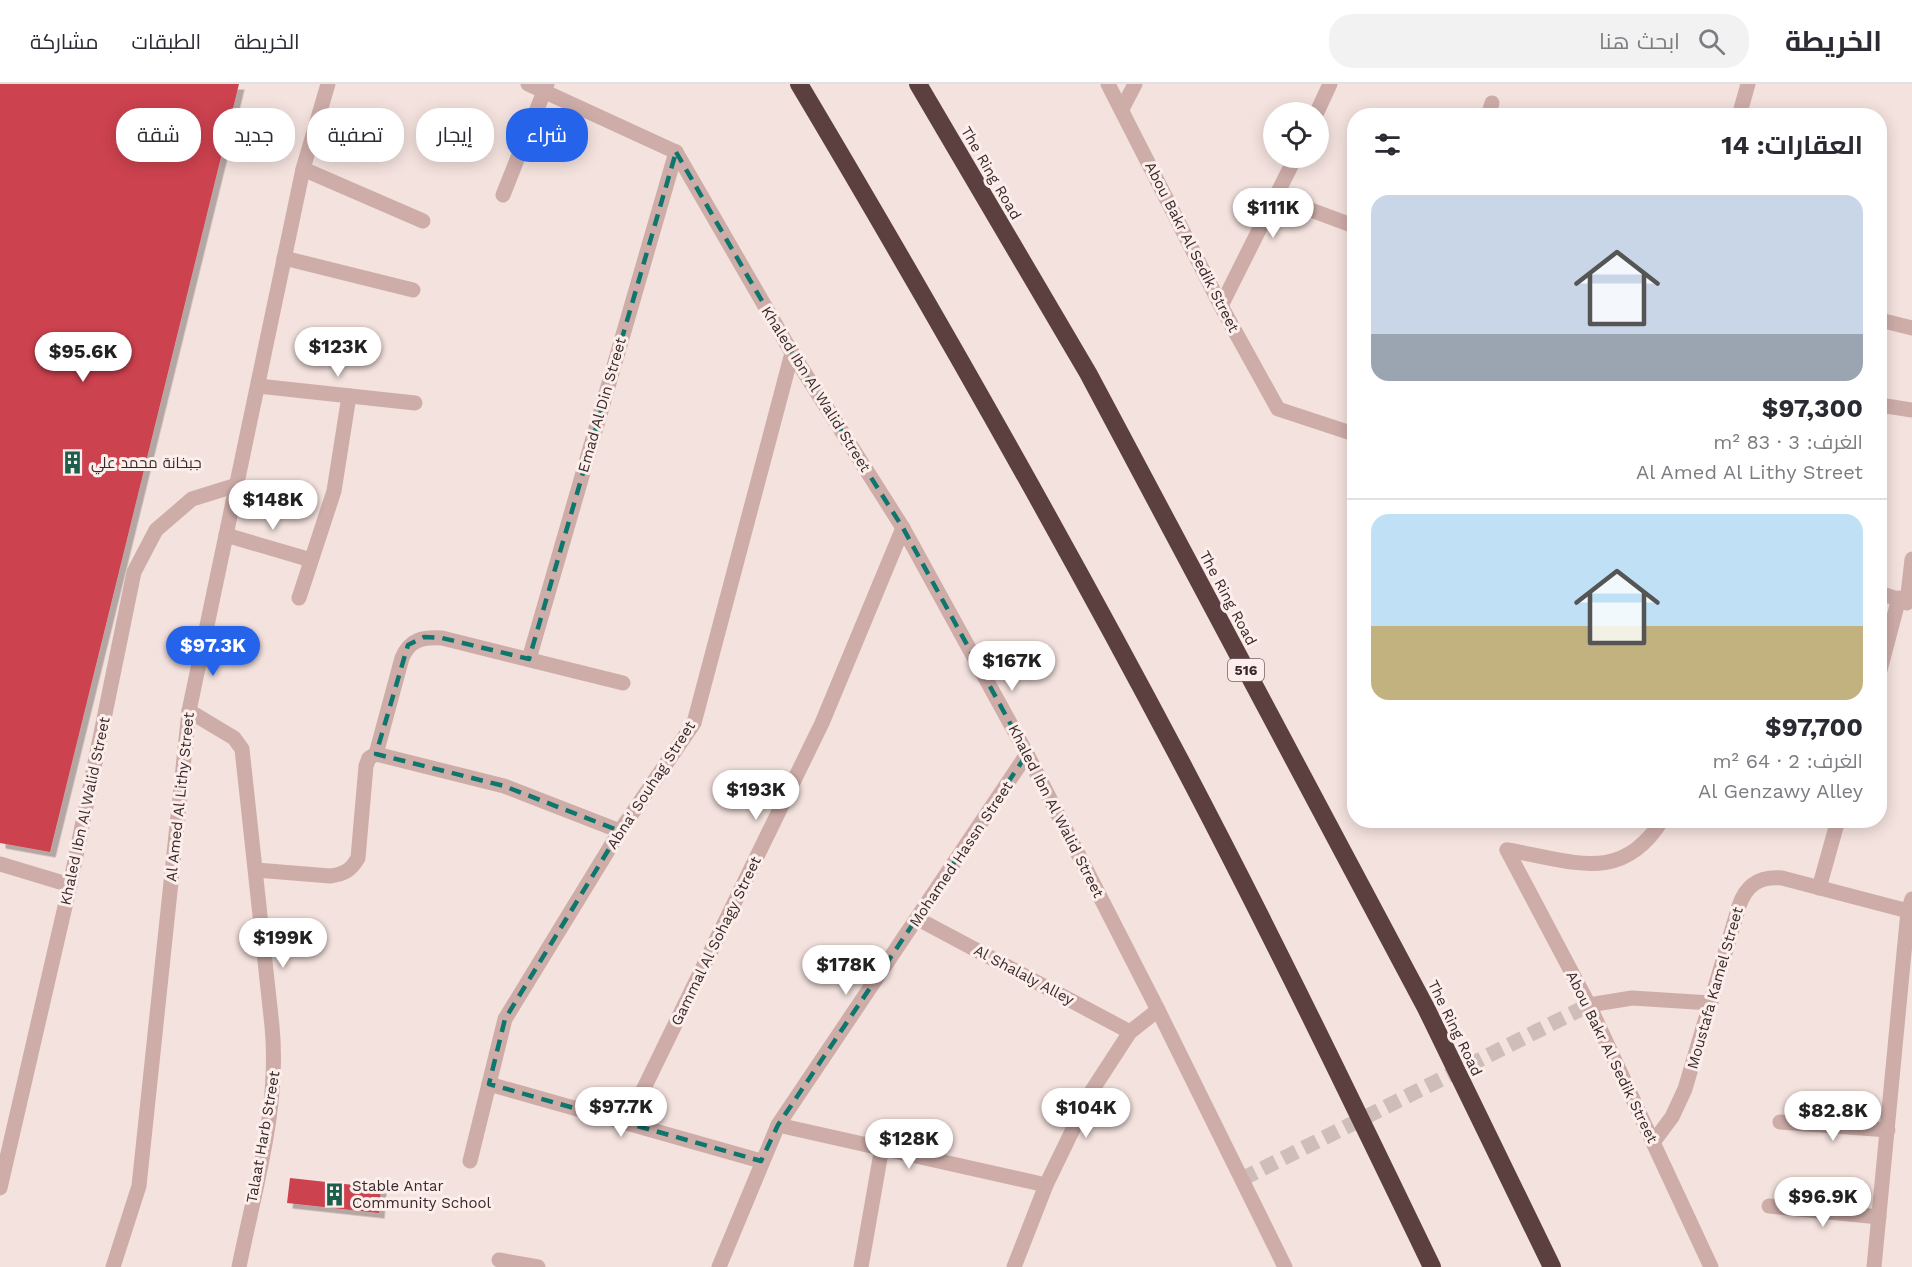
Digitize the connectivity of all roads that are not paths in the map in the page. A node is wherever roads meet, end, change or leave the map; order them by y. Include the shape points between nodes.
1 (328, 84) edge
2 (528, 84) edge
3 (799, 84) edge
4 (918, 84) edge
5 (1108, 84) edge
6 (1135, 84) edge
7 (1330, 84) edge
8 (1748, 84) edge
9 (546, 88) edge
10 (1322, 102) edge
11 (1741, 108) edge
12 (1122, 109) junction
13 (676, 152) junction
14 (1290, 168) edge
15 (303, 169) junction
16 (503, 195) dead end
17 (1276, 197) junction
18 (423, 221) dead end
19 (1347, 223) edge
20 (284, 258) junction
21 (413, 290) dead end
22 (1221, 306) junction
23 (1887, 322) edge
24 (1912, 328) edge
25 (792, 353) junction
26 (258, 386) junction
27 (349, 396) junction
28 (415, 403) dead end
29 (1887, 406) edge
30 (1912, 410) edge
31 (1347, 432) edge
32 (237, 485) junction
33 (903, 528) junction
34 (226, 535) junction
35 (1912, 559) edge
36 (311, 560) junction
37 (1887, 594) edge
38 (299, 598) dead end
39 (1906, 601) edge
40 (1887, 651) edge
41 (529, 659) junction
42 (623, 682) dead end
43 (189, 711) junction
44 (376, 754) junction
45 (1027, 754) junction
46 (1657, 828) edge
47 (1836, 828) edge
48 (620, 831) junction
49 (0, 864) edge
50 (256, 870) junction
51 (70, 885) junction
52 (1819, 888) junction
53 (1911, 907) edge
54 (918, 919) junction
55 (1711, 1003) junction
56 (1589, 1005) junction
57 (1158, 1010) junction
58 (1130, 1032) junction
59 (489, 1084) junction
60 (1780, 1122) dead end
61 (627, 1123) junction
62 (778, 1125) junction
63 (1887, 1130) junction
64 (1654, 1141) junction
65 (882, 1147) junction
66 (470, 1161) dead end
67 (761, 1161) junction
68 (1046, 1185) junction
69 (0, 1188) edge
70 (1769, 1206) dead end
71 (1879, 1217) junction
72 (499, 1260) dead end
73 (113, 1267) edge
74 (239, 1267) edge
75 (538, 1267) edge
76 (719, 1267) edge
77 (861, 1267) edge
78 (1014, 1267) edge
79 (1285, 1267) edge
80 (1432, 1267) edge
81 (1552, 1267) edge
82 (1711, 1267) edge
83 (1874, 1267) edge

1 - 15 street, Al Amed Al Lithy Street
2 - 9 street
3 - 80 highway via 1007,446 1180,760
4 - 81 highway, The Ring Road / 516 via 1088,373 1426,1008
5 - 12 street, Abou Bakr Al Sedik Street
6 - 12 street
7 - 10 street
8 - 11 street
9 - 13 street
9 - 16 street
12 - 22 street, Abou Bakr Al Sedik Street
13 - 25 street, Khaled Ibn Al Walid Street
13 - 41 street, Emad Al Din Street
14 - 17 street
15 - 18 street
15 - 20 street, Al Amed Al Lithy Street
17 - 19 street
17 - 22 street
20 - 21 street
20 - 26 street, Al Amed Al Lithy Street
22 - 31 street, Abou Bakr Al Sedik Street via 1278,409
23 - 24 street
25 - 33 street, Khaled Ibn Al Walid Street
25 - 48 street, Abna' Souhag Street via 694,723
26 - 27 street
26 - 32 street, Al Amed Al Lithy Street
27 - 28 street
27 - 36 street via 334,491
29 - 30 street
32 - 34 street, Al Amed Al Lithy Street
32 - 51 street, Khaled Ibn Al Walid Street via 192,499 156,530 134,572
33 - 45 street, Khaled Ibn Al Walid Street
33 - 61 street, Gammal Al Sohagy Street via 822,723
34 - 36 street
34 - 43 street, Al Amed Al Lithy Street
35 - 39 street
36 - 38 street
37 - 39 street
39 - 40 street
41 - 42 street
41 - 44 street via 442,638 424,637 408,645
43 - 50 street, Talaat Harb Street via 234,738 242,749
43 - 73 street, Al Amed Al Lithy Street via 139,1186
44 - 48 street via 504,786
44 - 50 street via 366,766 358,858 352,868 342,875 330,876
45 - 54 street, Mohamed Hassn Street
45 - 57 street, Khaled Ibn Al Walid Street
46 - 56 street, Abou Bakr Al Sedik Street via 1648,842 1624,859 1600,864 1507,850
47 - 52 street
48 - 59 street, Abna' Souhag Street via 505,1020
49 - 51 street
50 - 74 street, Talaat Harb Street via 276,1065
51 - 69 street, Khaled Ibn Al Walid Street
52 - 53 street, Moustafa Kamel Street
52 - 55 street, Moustafa Kamel Street via 1767,877 1743,892
53 - 63 street
54 - 58 street, Al Shalaly Alley
54 - 62 street, Mohamed Hassn Street
55 - 56 street via 1632,999
55 - 64 street, Moustafa Kamel Street via 1685,1089 1672,1117
56 - 64 street, Abou Bakr Al Sedik Street
57 - 58 street
57 - 79 street, Khaled Ibn Al Walid Street
58 - 68 street via 1091,1092
59 - 61 street
59 - 66 street, Abna' Souhag Street
60 - 63 street
61 - 67 street
62 - 65 street
62 - 67 street, Mohamed Hassn Street
63 - 71 street
64 - 82 street, Abou Bakr Al Sedik Street
65 - 68 street
65 - 77 street
67 - 76 street, Mohamed Hassn Street
68 - 78 street
70 - 71 street
71 - 83 street
72 - 75 street

